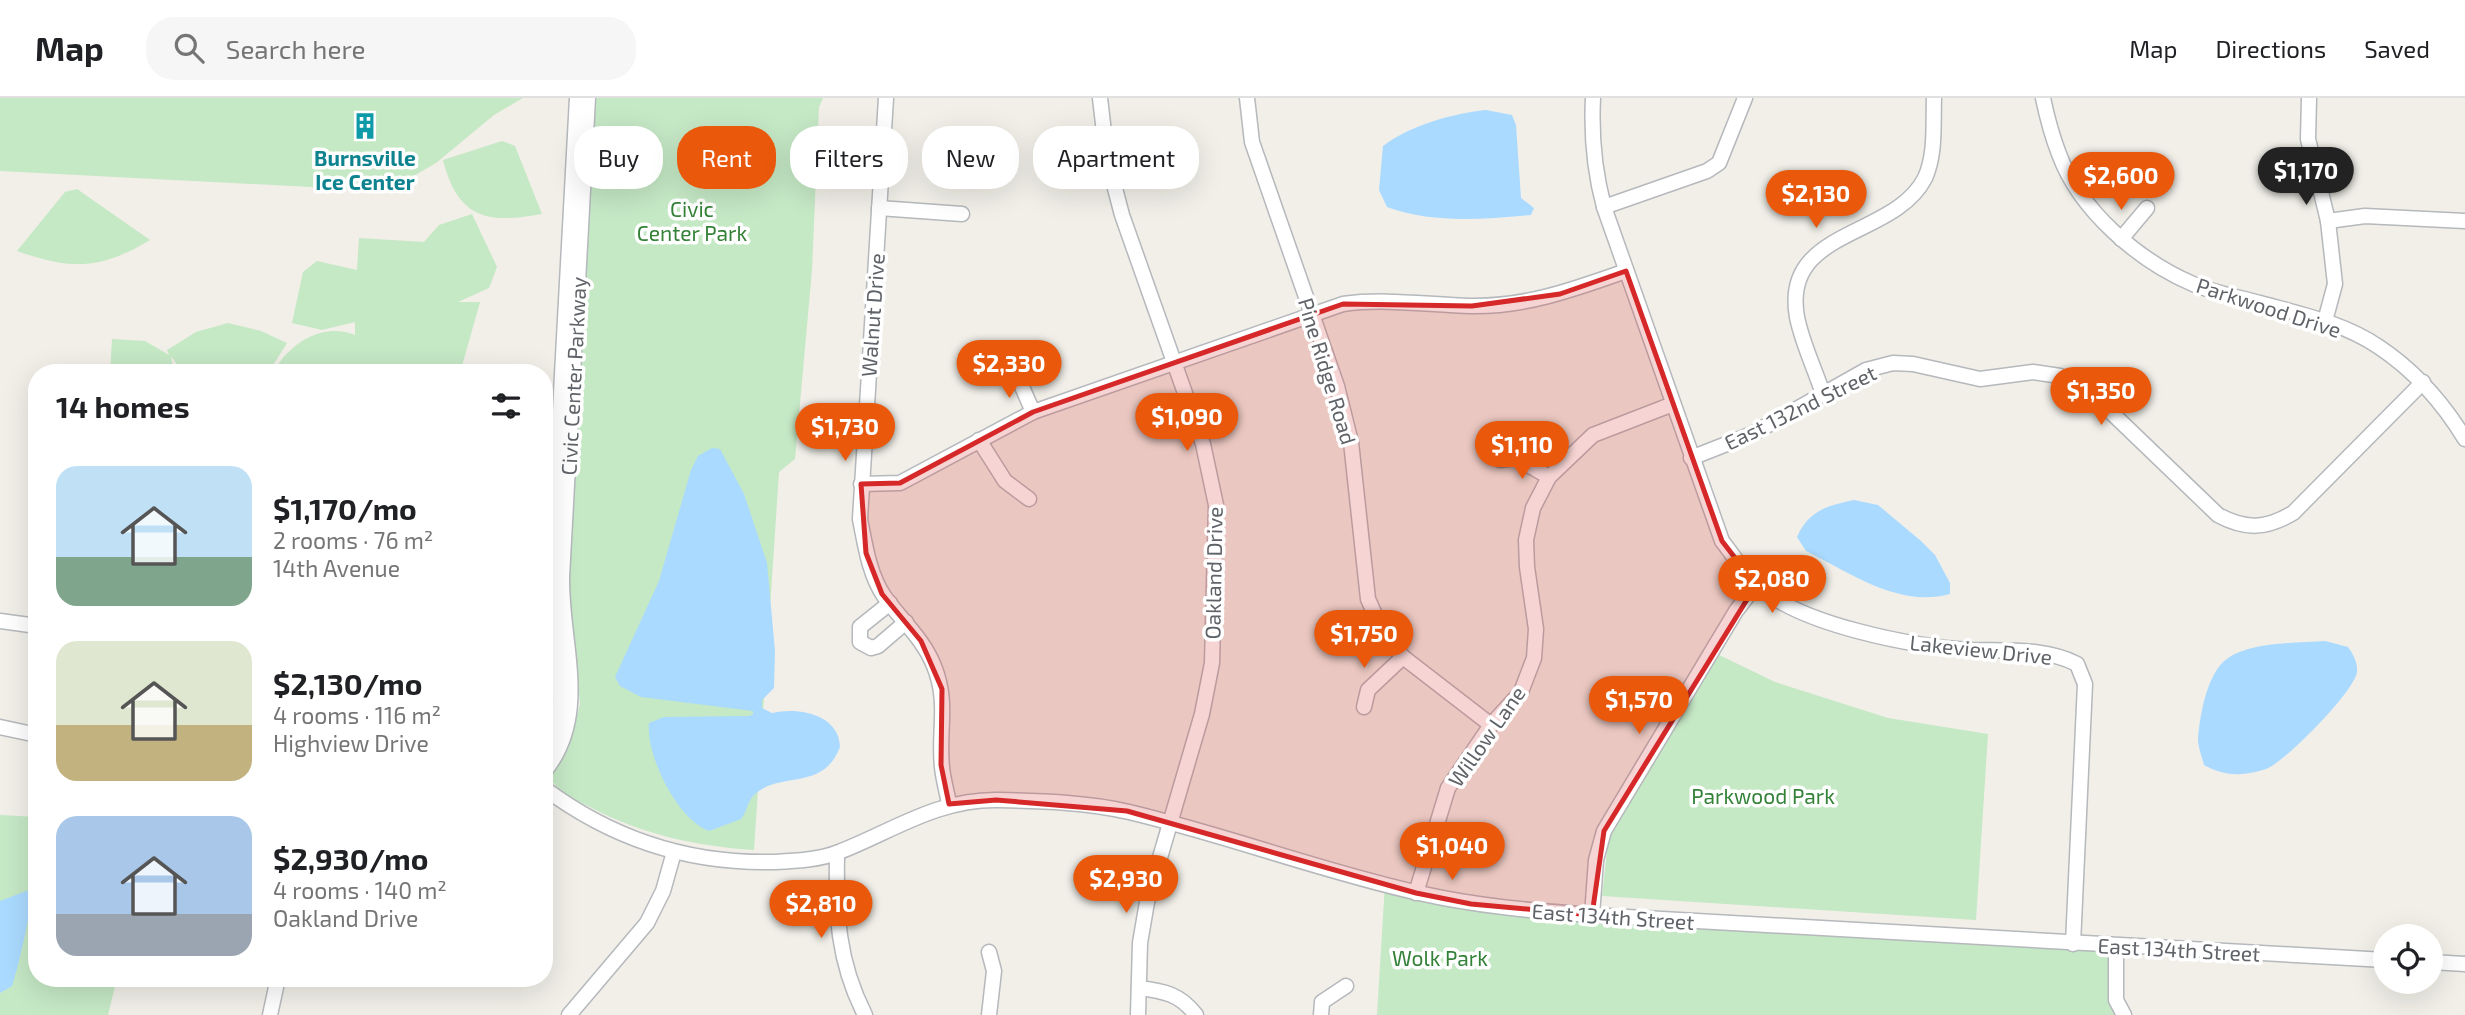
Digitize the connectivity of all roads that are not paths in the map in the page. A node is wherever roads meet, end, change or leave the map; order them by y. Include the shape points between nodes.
1 (577, 98) edge
2 (588, 98) edge
3 (886, 98) edge
4 (1100, 98) edge
5 (1247, 98) edge
6 (1593, 98) edge
7 (1745, 98) edge
8 (1934, 98) edge
9 (2043, 98) edge
10 (2309, 98) edge
11 (1604, 207) junction
12 (879, 208) junction
13 (2147, 208) dead end
14 (962, 214) dead end
15 (2465, 220) edge
16 (2328, 221) junction
17 (2121, 239) junction
18 (1626, 271) junction
19 (1312, 314) junction
20 (2325, 321) junction
21 (1175, 362) junction
22 (1016, 373) dead end
23 (2423, 382) junction
24 (1823, 394) junction
25 (1673, 404) junction
26 (1033, 412) junction
27 (2465, 439) edge
28 (979, 440) junction
29 (1692, 458) junction
30 (1500, 460) dead end
31 (1549, 477) junction
32 (861, 484) junction
33 (1029, 499) dead end
34 (553, 540) edge
35 (1756, 584) junction
36 (890, 603) junction
37 (0, 621) edge
38 (906, 622) junction
39 (28, 625) edge
40 (553, 630) edge
41 (1403, 657) junction
42 (1364, 707) dead end
43 (1491, 725) junction
44 (0, 727) edge
45 (28, 734) edge
46 (553, 737) edge
47 (553, 758) edge
48 (553, 794) edge
49 (949, 804) junction
50 (1169, 823) junction
51 (674, 852) junction
52 (837, 853) junction
53 (1416, 893) junction
54 (1592, 915) junction
55 (2073, 944) junction
56 (2116, 946) junction
57 (989, 952) dead end
58 (2373, 959) edge
59 (2443, 963) edge
60 (2465, 964) edge
61 (1346, 986) dead end
62 (276, 987) edge
63 (1139, 988) junction
64 (270, 1015) edge
65 (569, 1015) edge
66 (864, 1015) edge
67 (989, 1015) edge
68 (1138, 1015) edge
69 (1196, 1015) edge
70 (1321, 1015) edge
71 (2123, 1015) edge

1 - 34 street, Civic Center Parkway
2 - 47 street, Civic Center Parkway via 562,567 572,711
3 - 12 street, Walnut Drive
4 - 21 street, Oakland Drive via 1107,158 1122,215
5 - 19 street, Pine Ridge Road via 1252,142
6 - 11 street, Lakeview Drive via 1594,171
7 - 11 street via 1719,163
8 - 24 street via 1930,158 1925,177 1908,201 1890,215 1828,243 1802,274 1797,317
9 - 17 street, Parkwood Drive via 2059,157 2085,200
10 - 16 street via 2308,139
11 - 18 street, Lakeview Drive
12 - 14 street
12 - 32 street, Walnut Drive
13 - 17 street
15 - 16 street via 2365,216
16 - 20 street via 2335,284
17 - 20 street, Parkwood Drive via 2154,264 2194,285
18 - 19 street via 1517,304 1371,300
18 - 25 street, Lakeview Drive
19 - 21 street
19 - 41 street, Pine Ridge Road via 1351,442 1368,599 1383,632
20 - 23 street, Parkwood Drive via 2378,346
21 - 26 street
21 - 50 street, Oakland Drive via 1203,444 1216,505 1216,573 1212,663 1202,714
22 - 26 street
23 - 24 street, East 132nd Street via 2293,513 2275,524 2255,528 2218,516 2091,393 2060,376 2033,372 1980,379 1893,363 1866,370
23 - 27 street, Parkwood Drive
24 - 29 street, East 132nd Street via 1752,434
25 - 29 street, Lakeview Drive
25 - 31 street, Willow Lane via 1593,435
26 - 28 street
28 - 32 street via 900,483
28 - 33 street via 1005,481
29 - 35 street, Lakeview Drive via 1722,541
30 - 31 street via 1516,458
31 - 43 street, Willow Lane via 1533,508 1526,540 1536,629 1534,659 1521,692
32 - 36 street, Walnut Drive via 860,519 866,553
35 - 54 street via 1609,820 1596,860
35 - 55 street, Lakeview Drive via 1799,611 1889,639 1941,648 2058,654 2077,664 2085,684
36 - 38 street, Walnut Drive
36 - 38 street via 860,627 860,642 878,646
37 - 39 street
38 - 49 street, Walnut Drive via 934,664 942,689 942,765
40 - 46 street, Civic Center Parkway via 561,685 561,709
41 - 42 street via 1368,690
41 - 43 street, Pine Ridge Road
43 - 53 street, Willow Lane via 1448,788
44 - 45 street
48 - 51 street, East 134th Street via 614,832
49 - 50 street, East 134th Street via 996,800 1090,806
49 - 52 street, East 134th Street
50 - 53 street, East 134th Street
50 - 63 street, Oakland Drive via 1143,923
51 - 52 street, East 134th Street via 754,862 799,861
51 - 65 street via 663,891 647,923
52 - 66 street via 839,940
53 - 54 street, East 134th Street via 1471,904
54 - 55 street, East 134th Street
55 - 56 street, East 134th Street
56 - 58 street, East 134th Street
56 - 71 street via 2116,1000
57 - 67 street via 994,971
59 - 60 street
61 - 70 street via 1322,1002
62 - 64 street
63 - 68 street, Oakland Drive
63 - 69 street via 1166,992 1185,1001

